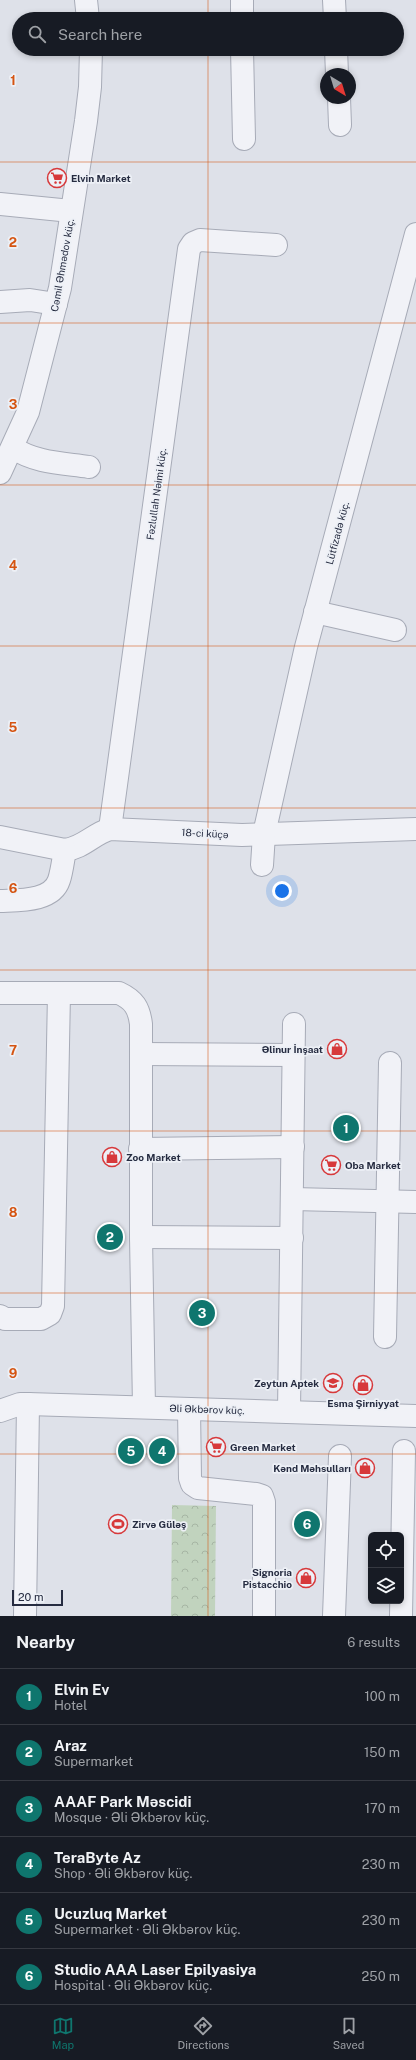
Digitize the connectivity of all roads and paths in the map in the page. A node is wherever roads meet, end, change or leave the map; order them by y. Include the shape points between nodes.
1 (86, 0) edge
2 (242, 0) edge
3 (334, 0) edge
4 (87, 12) edge
5 (242, 12) edge
6 (335, 12) edge
7 (91, 56) edge
8 (242, 56) edge
9 (336, 56) edge
10 (337, 68) edge
11 (339, 104) edge
12 (340, 126) dead end
13 (244, 139) dead end
14 (0, 204) edge
15 (71, 211) junction
16 (416, 234) edge
17 (276, 245) dead end
18 (0, 302) edge
19 (56, 304) junction
20 (13, 448) junction
21 (89, 467) dead end
22 (0, 473) edge
23 (315, 612) junction
24 (395, 630) dead end
25 (416, 828) edge
26 (110, 829) junction
27 (264, 834) junction
28 (0, 838) edge
29 (64, 850) junction
30 (262, 865) dead end
31 (0, 901) edge
32 (0, 993) edge
33 (59, 993) junction
34 (294, 1024) dead end
35 (141, 1054) junction
36 (293, 1055) junction
37 (390, 1064) dead end
38 (293, 1146) junction
39 (140, 1149) junction
40 (292, 1199) junction
41 (387, 1201) junction
42 (416, 1202) edge
43 (140, 1237) junction
44 (292, 1238) junction
45 (0, 1316) edge
46 (385, 1337) dead end
47 (28, 1404) junction
48 (144, 1407) junction
49 (189, 1409) junction
50 (0, 1411) edge
51 (289, 1412) junction
52 (416, 1416) edge
53 (404, 1450) dead end
54 (340, 1456) dead end
55 (24, 1616) edge
56 (264, 1616) edge
57 (334, 1616) edge
58 (401, 1616) edge

1 - 4 street
2 - 5 street
3 - 6 street
7 - 15 street, Cəmil Əhmədov küç. via 89,94
8 - 13 street
9 - 10 street
11 - 12 street
14 - 15 street
15 - 19 street, Cəmil Əhmədov küç.
16 - 23 street, Lütfizadə küç.
17 - 26 street, Fəzlullah Nəimi küç. via 200,240 193,243 189,249
18 - 19 street via 30,300
19 - 20 street, Cəmil Əhmədov küç. via 28,412
20 - 21 street via 27,457 38,460
20 - 22 street, Cəmil Əhmədov küç.
23 - 24 street
23 - 27 street, Lütfizadə küç.
25 - 27 street, 18-ci küçə
26 - 27 street, 18-ci küçə
26 - 29 street, 18-ci küçə via 102,831 75,849
27 - 30 street, Lütfizadə küç.
28 - 29 street, 18-ci küçə
29 - 31 street via 59,882 55,887 32,899
32 - 33 street
33 - 35 street via 110,992 128,998 139,1012
33 - 45 street via 53,1306 50,1314 41,1318 5,1319
34 - 36 street
35 - 36 street
35 - 39 street
36 - 38 street
37 - 41 street
38 - 39 street
38 - 40 street
39 - 43 street
40 - 41 street
40 - 44 street
41 - 42 street
41 - 46 street
43 - 44 street
43 - 48 street
44 - 51 street
47 - 48 street, Əli Əkbərov küç.
47 - 50 street, Əli Əkbərov küç.
47 - 55 street
48 - 49 street, Əli Əkbərov küç.
49 - 51 street, Əli Əkbərov küç.
49 - 56 street via 192,1484 198,1488 262,1496
51 - 52 street, Əli Əkbərov küç.
53 - 58 street
54 - 57 street

